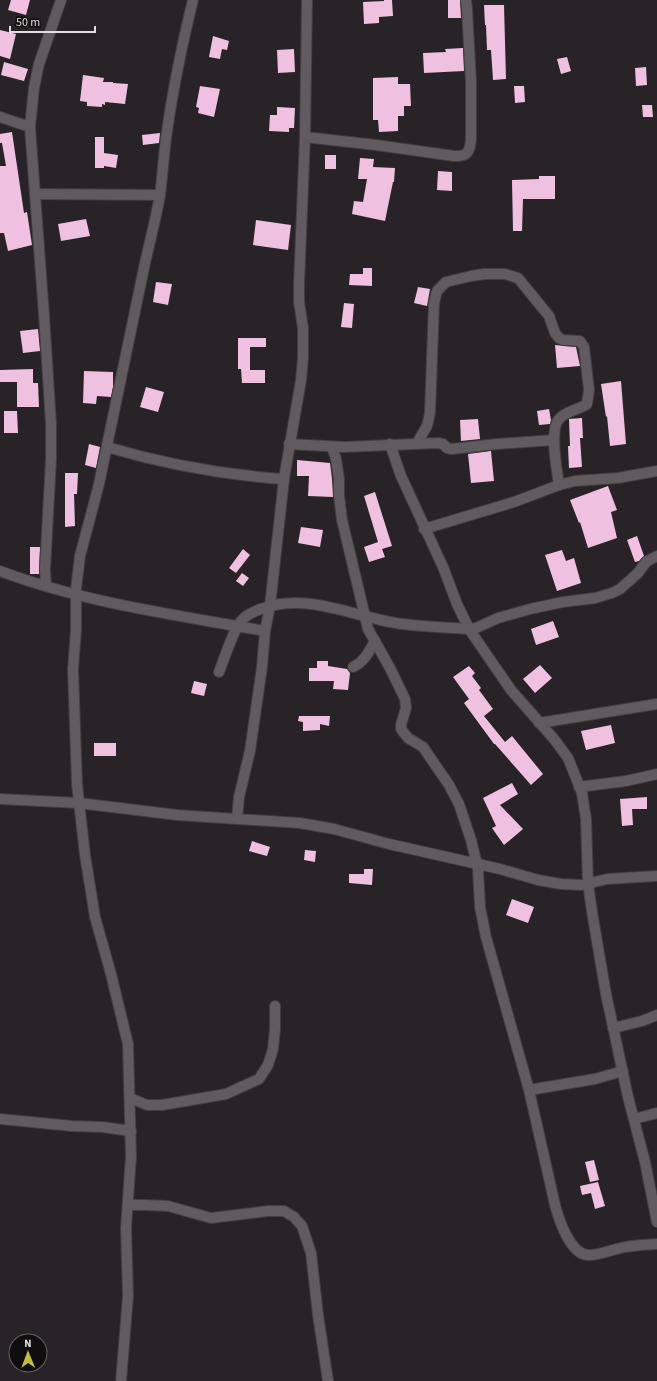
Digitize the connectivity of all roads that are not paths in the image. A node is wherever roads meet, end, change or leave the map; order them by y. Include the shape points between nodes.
1 (61, 0) edge
2 (193, 0) edge
3 (306, 0) edge
4 (466, 0) edge
5 (0, 117) edge
6 (30, 127) junction
7 (305, 137) junction
8 (36, 194) junction
9 (160, 195) junction
10 (554, 440) junction
11 (416, 443) junction
12 (289, 444) junction
13 (390, 444) junction
14 (107, 447) junction
15 (332, 447) junction
16 (657, 471) edge
17 (284, 479) junction
18 (559, 484) junction
19 (424, 529) junction
20 (657, 556) edge
21 (0, 571) edge
22 (46, 586) junction
23 (76, 595) junction
24 (270, 606) junction
25 (366, 616) junction
26 (238, 626) junction
27 (469, 629) junction
28 (265, 631) junction
29 (375, 641) junction
30 (353, 667) dead end
31 (219, 672) dead end
32 (657, 704) edge
33 (539, 723) junction
34 (657, 774) edge
35 (579, 787) junction
36 (0, 799) edge
37 (79, 803) junction
38 (237, 819) junction
39 (477, 864) junction
40 (657, 876) edge
41 (588, 884) junction
42 (275, 1006) dead end
43 (657, 1015) edge
44 (613, 1028) junction
45 (623, 1071) junction
46 (529, 1090) junction
47 (130, 1098) junction
48 (657, 1113) edge
49 (0, 1119) edge
50 (634, 1119) junction
51 (131, 1131) junction
52 (128, 1206) junction
53 (657, 1222) edge
54 (657, 1244) edge
55 (121, 1381) edge
56 (328, 1381) edge

1 - 6 street via 39,64
2 - 9 street via 183,39 168,125
3 - 7 street
4 - 7 street via 471,132 470,147 466,154 454,156 376,144
5 - 6 street
6 - 8 street
7 - 12 street via 299,284 303,358
8 - 9 street
8 - 22 street via 51,424
9 - 14 street
10 - 11 street via 452,449 441,443
10 - 11 street via 559,419 587,404 589,390 583,345 580,341 559,338 549,316 518,278 494,274 449,281 436,293 432,325 430,413 427,426
10 - 18 street
11 - 13 street
12 - 15 street
12 - 17 street
13 - 15 street
13 - 19 street
14 - 17 street via 193,468
14 - 23 street via 100,484 80,556
15 - 25 street via 340,479 342,520
16 - 18 street
17 - 24 street
18 - 19 street via 508,504
19 - 27 street
20 - 27 street via 645,562 638,573 612,593 530,609
21 - 22 street
22 - 23 street
23 - 26 street
23 - 37 street via 73,677
24 - 25 street via 315,605
24 - 26 street via 247,616
24 - 28 street
25 - 27 street via 410,625
25 - 29 street via 368,629
26 - 28 street
26 - 31 street
27 - 33 street via 511,690
28 - 38 street via 250,751 239,797
29 - 30 street via 361,663
29 - 39 street via 404,699 406,708 401,725 402,731 423,747 452,789
32 - 33 street
33 - 35 street via 568,758
34 - 35 street
35 - 41 street via 586,819
36 - 37 street
37 - 38 street via 177,815
37 - 47 street via 95,917 127,1038
38 - 39 street via 319,826
39 - 41 street via 548,882
39 - 46 street via 480,906 486,937
40 - 41 street via 607,879
41 - 44 street
42 - 47 street via 276,1030 273,1049 268,1065 259,1079 226,1094 162,1105 147,1105
43 - 44 street
44 - 45 street
45 - 46 street via 595,1079
45 - 50 street
46 - 54 street via 555,1205 571,1242 580,1252 588,1255 622,1247
47 - 51 street
48 - 50 street
49 - 51 street
50 - 53 street
51 - 52 street
52 - 55 street via 128,1296
52 - 56 street via 168,1206 213,1218 277,1211 289,1213 298,1220 311,1253

